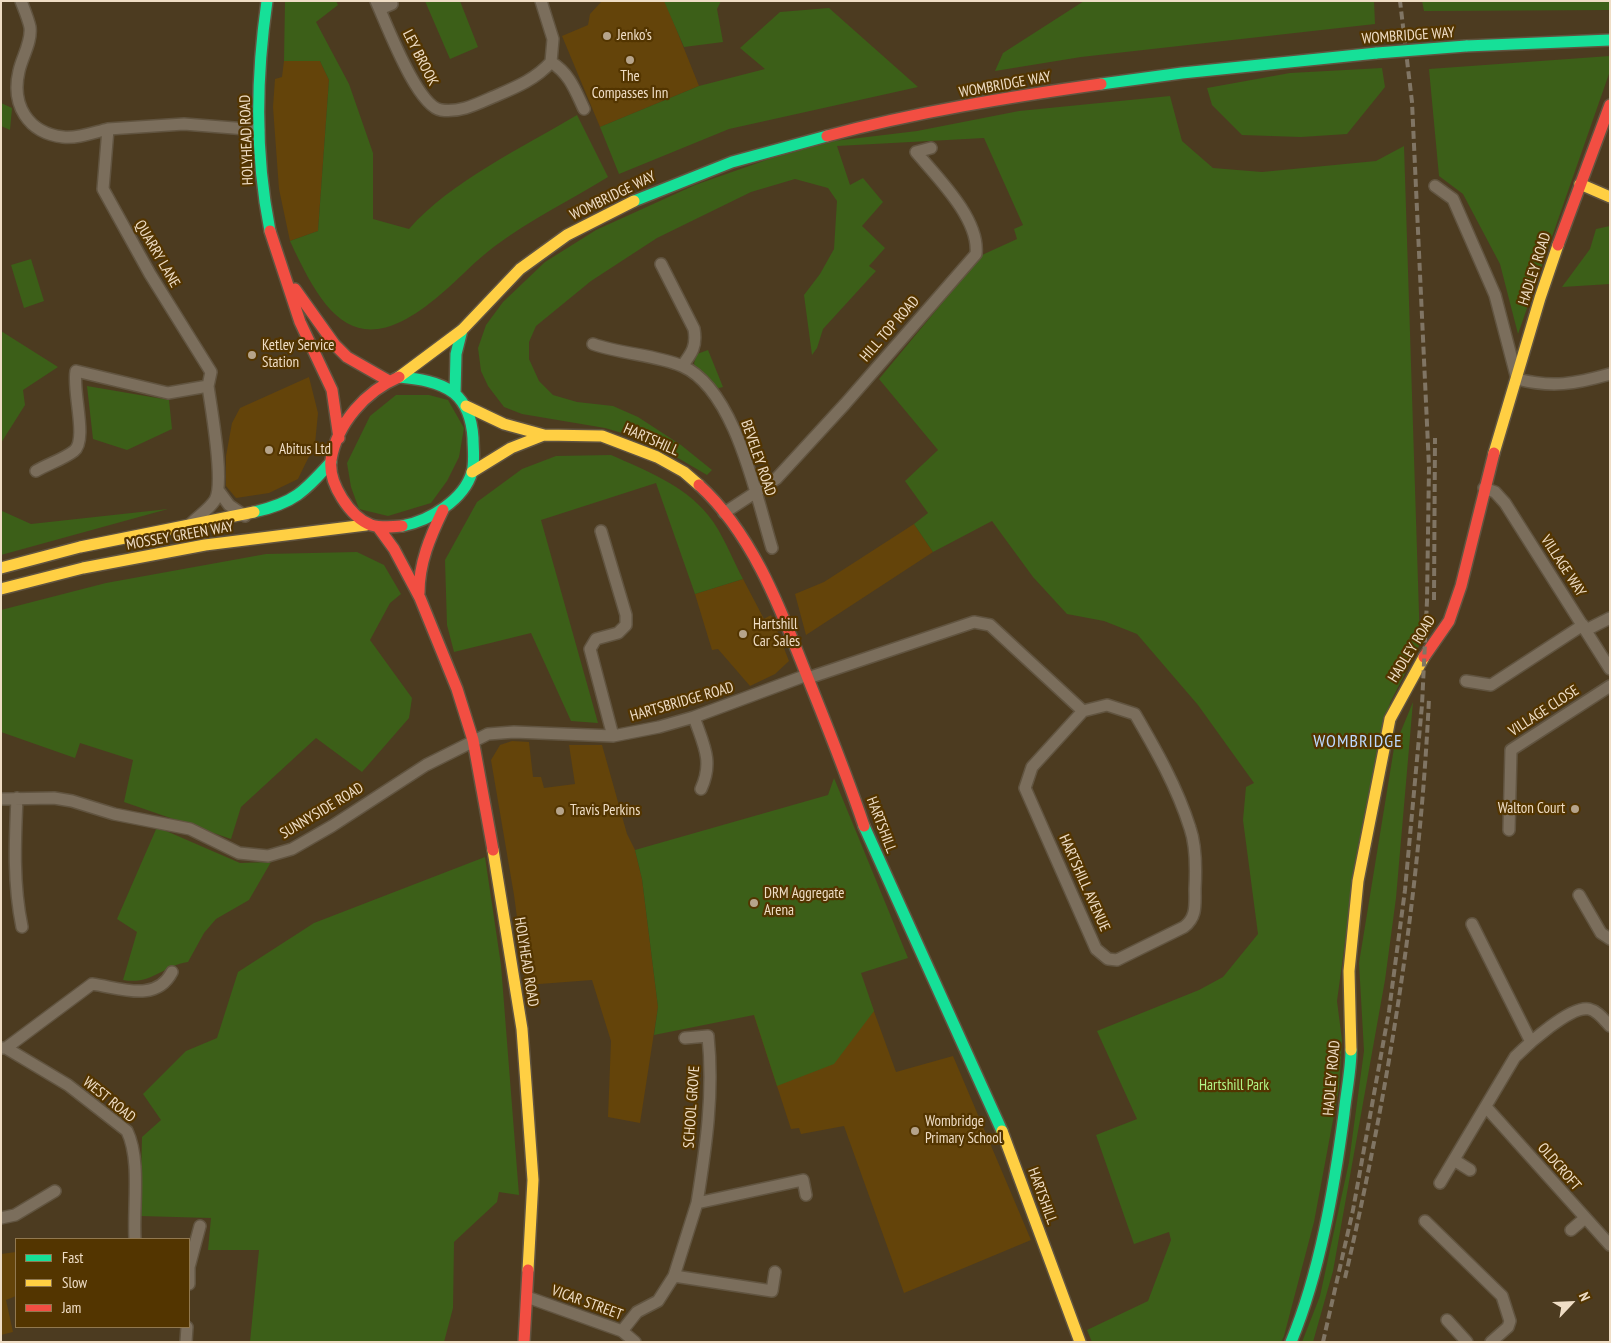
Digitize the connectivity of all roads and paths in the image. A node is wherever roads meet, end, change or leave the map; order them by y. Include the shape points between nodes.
1 (21, 1) edge
2 (267, 1) edge
3 (541, 1) edge
4 (392, 4) dead end
5 (378, 5) edge
6 (1610, 40) edge
7 (551, 62) junction
8 (1610, 105) edge
9 (584, 110) dead end
10 (108, 129) junction
11 (259, 130) junction
12 (931, 148) dead end
13 (1580, 184) junction
14 (1435, 186) dead end
15 (1610, 196) edge
16 (661, 264) dead end
17 (285, 275) junction
18 (462, 330) junction
19 (593, 344) dead end
20 (682, 366) junction
21 (1610, 374) edge
22 (394, 379) junction
23 (1517, 379) junction
24 (208, 386) junction
25 (455, 394) junction
26 (466, 406) junction
27 (544, 435) junction
28 (339, 438) junction
29 (331, 462) junction
30 (36, 471) dead end
31 (472, 472) junction
32 (1484, 488) junction
33 (218, 490) junction
34 (755, 493) junction
35 (443, 510) junction
36 (724, 513) junction
37 (245, 516) junction
38 (372, 526) junction
39 (188, 528) junction
40 (601, 531) dead end
41 (772, 548) dead end
42 (1, 568) edge
43 (1, 589) edge
44 (420, 598) junction
45 (1610, 618) edge
46 (1584, 627) junction
47 (1610, 669) edge
48 (808, 677) junction
49 (1466, 681) dead end
50 (1610, 686) edge
51 (1083, 711) junction
52 (694, 717) junction
53 (613, 736) junction
54 (473, 740) junction
55 (701, 789) dead end
56 (17, 798) junction
57 (1, 800) edge
58 (1509, 830) dead end
59 (1579, 895) dead end
60 (1472, 924) dead end
61 (22, 927) dead end
62 (1610, 939) edge
63 (172, 972) dead end
64 (1610, 1026) edge
65 (686, 1038) dead end
66 (1531, 1042) junction
67 (4, 1048) edge
68 (1486, 1107) junction
69 (1454, 1160) junction
70 (1470, 1170) dead end
71 (1440, 1183) dead end
72 (55, 1191) dead end
73 (806, 1195) dead end
74 (697, 1203) junction
75 (1, 1218) edge
76 (1584, 1219) junction
77 (1425, 1221) dead end
78 (200, 1226) dead end
79 (1571, 1230) dead end
80 (134, 1238) edge
81 (1610, 1245) edge
82 (190, 1267) edge
83 (775, 1272) dead end
84 (674, 1276) junction
85 (527, 1297) junction
86 (1447, 1320) dead end
87 (187, 1328) edge
88 (622, 1332) junction
89 (186, 1342) edge
90 (524, 1342) edge
91 (635, 1342) edge
92 (1080, 1342) edge
93 (1291, 1342) edge
94 (1467, 1342) edge
95 (1491, 1342) edge

1 - 10 street via 30,28 17,94 28,122 64,138
2 - 11 street, HOLYHEAD ROAD via 260,49
3 - 7 street via 553,39
4 - 5 street, LEY BROOK
5 - 7 street, LEY BROOK via 419,93 430,105 441,110 471,107 528,82
6 - 18 street, WOMBRIDGE WAY, bridge via 1466,46 1182,73 1033,94 871,124 732,162 631,202 567,235 520,270
7 - 9 street via 570,79
8 - 13 street, HADLEY ROAD
10 - 11 street via 184,124
10 - 24 street, QUARRY LANE via 103,189 150,274 211,372
11 - 17 street, HOLYHEAD ROAD via 264,201 272,239
12 - 34 street, HILL TOP ROAD via 916,152 956,199 974,235 976,254 845,404 776,478
13 - 15 street
13 - 23 street, HADLEY ROAD
14 - 23 street via 1453,199 1495,294
16 - 20 street via 694,329 694,349
17 - 22 street via 336,346 348,357
17 - 28 street via 300,322 332,390
18 - 22 street, WOMBRIDGE WAY
18 - 25 street via 456,354
19 - 20 street, BEVELEY ROAD
20 - 34 street, BEVELEY ROAD via 714,392 736,431
21 - 23 street via 1565,385
22 - 25 street via 422,378
22 - 28 street via 373,390 358,404
23 - 32 street, HADLEY ROAD
24 - 30 street via 168,393 76,371 75,400 82,435 80,445
24 - 33 street, QUARRY LANE
25 - 26 street
26 - 27 street, HARTSHILL via 504,424
26 - 31 street via 474,427
27 - 31 street, HARTSHILL via 511,448
27 - 36 street, HARTSHILL via 602,436 657,457 684,472
28 - 29 street
29 - 37 street, MOSSEY GREEN WAY via 298,496
29 - 38 street via 341,494 352,511
31 - 35 street via 462,490
32 - 46 street, VILLAGE WAY via 1495,492 1504,503
32 - 93 street, HADLEY ROAD via 1461,586 1448,621 1417,666 1390,719 1358,881 1349,971 1351,1058 1338,1159 1314,1271
33 - 37 street via 229,505
33 - 39 street via 214,502
34 - 36 street, HILL TOP ROAD
34 - 41 street, BEVELEY ROAD
35 - 38 street via 410,525
35 - 44 street, HOLYHEAD ROAD via 426,543 418,574
36 - 48 street, HARTSHILL via 764,577
37 - 39 street, MOSSEY GREEN WAY
38 - 43 street, MOSSEY GREEN WAY via 205,545 83,568
38 - 44 street, HOLYHEAD ROAD via 394,549
39 - 42 street, MOSSEY GREEN WAY via 80,547
40 - 53 street via 626,615 626,625 618,633 596,639 590,649
44 - 54 street, HOLYHEAD ROAD via 457,688
45 - 46 street
46 - 47 street, VILLAGE WAY
46 - 49 street via 1491,685
48 - 51 street via 974,622 990,625
48 - 52 street, HARTSBRIDGE ROAD
48 - 92 street, HARTSHILL via 875,853 995,1113
50 - 58 street, VILLAGE CLOSE via 1511,750
51 - 51 street, HARTSHILL AVENUE via 1107,704 1135,714 1165,766 1191,830 1196,880 1192,921 1117,960 1108,959 1096,949 1025,788 1032,767
52 - 53 street, HARTSBRIDGE ROAD
52 - 55 street via 708,763
53 - 54 street, HARTSBRIDGE ROAD via 514,732 488,734
54 - 56 street, SUNNYSIDE ROAD via 426,765 300,844 268,856 239,853 190,830 114,814 72,800
54 - 85 street, HOLYHEAD ROAD via 522,1029 534,1180
56 - 57 street, SUNNYSIDE ROAD
56 - 61 street via 15,864
59 - 62 street via 1602,933
60 - 66 street
63 - 67 street, WEST ROAD via 166,984 144,992 92,984
64 - 66 street via 1589,1009 1577,1010
65 - 74 street, SCHOOL GROVE via 708,1036 710,1059 709,1128
66 - 68 street via 1515,1057
67 - 80 street, WEST ROAD via 68,1085 127,1131 134,1157
68 - 69 street
68 - 76 street, OLDCROFT
69 - 70 street
69 - 71 street
72 - 75 street via 15,1215
73 - 74 street via 803,1180
74 - 84 street, SCHOOL GROVE
76 - 79 street
76 - 81 street, OLDCROFT
77 - 95 street via 1502,1296 1510,1320 1508,1327
78 - 82 street
83 - 84 street via 772,1291
84 - 88 street, SCHOOL GROVE via 658,1301 637,1312
85 - 88 street, VICAR STREET
85 - 90 street, HOLYHEAD ROAD
86 - 94 street
87 - 89 street
88 - 91 street, VICAR STREET

